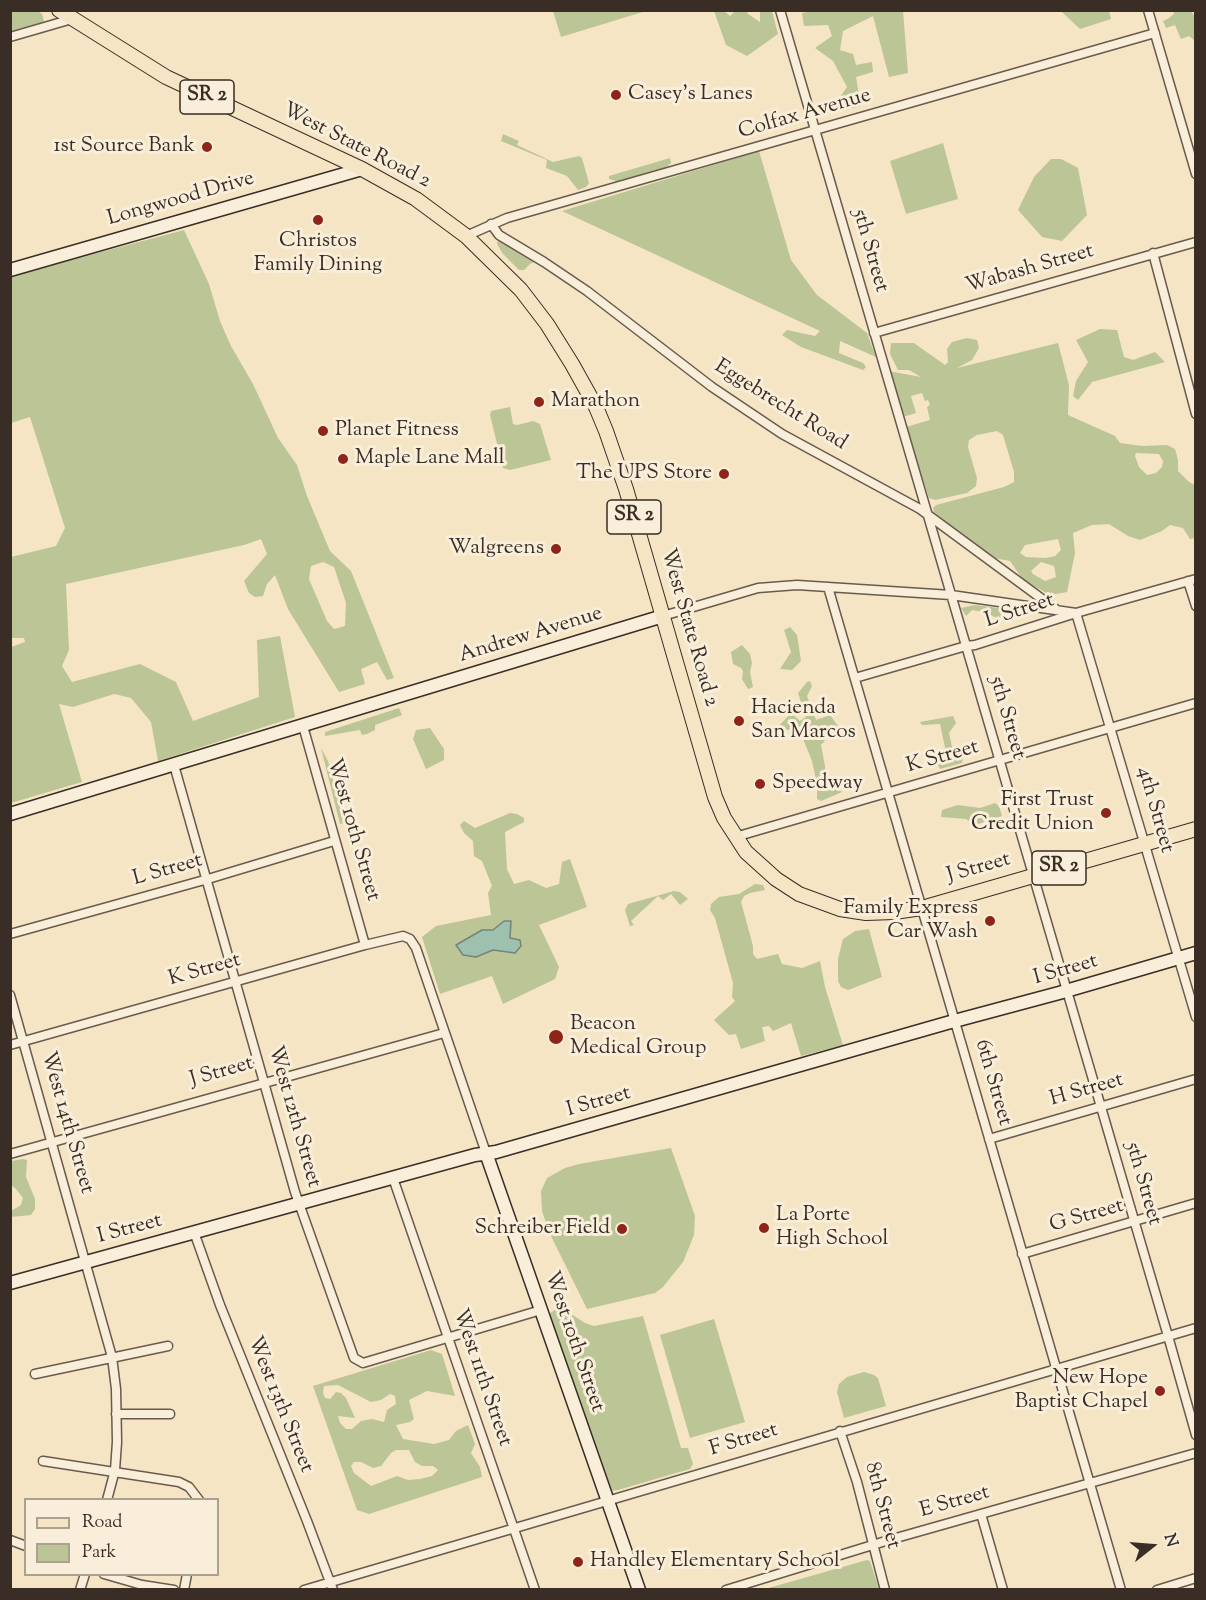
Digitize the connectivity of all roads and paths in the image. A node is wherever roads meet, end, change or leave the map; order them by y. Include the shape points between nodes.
1 (59, 10) edge
2 (780, 10) edge
3 (1148, 10) edge
4 (72, 19) junction
5 (1155, 33) junction
6 (10, 37) edge
7 (814, 130) junction
8 (362, 169) junction
9 (1196, 174) edge
10 (491, 224) junction
11 (466, 236) junction
12 (1196, 242) edge
13 (1153, 253) junction
14 (10, 270) edge
15 (874, 333) junction
16 (1196, 414) edge
17 (928, 514) junction
18 (1192, 580) edge
19 (828, 587) junction
20 (951, 595) junction
21 (1196, 606) edge
22 (1057, 610) junction
23 (1076, 613) junction
24 (663, 616) junction
25 (966, 646) junction
26 (855, 678) junction
27 (1196, 703) edge
28 (303, 726) junction
29 (1111, 728) junction
30 (1000, 761) junction
31 (174, 765) junction
32 (888, 793) junction
33 (10, 814) edge
34 (1196, 829) edge
35 (735, 837) junction
36 (334, 841) junction
37 (1145, 843) junction
38 (1033, 876) junction
39 (208, 879) junction
40 (776, 879) joint
41 (922, 908) junction
42 (10, 934) edge
43 (410, 939) joint
44 (365, 945) junction
45 (1196, 953) edge
46 (1178, 958) junction
47 (236, 982) junction
48 (1066, 991) junction
49 (10, 995) edge
50 (1196, 1017) edge
51 (955, 1022) junction
52 (444, 1033) junction
53 (24, 1041) junction
54 (10, 1045) edge
55 (1196, 1079) edge
56 (265, 1083) junction
57 (1100, 1106) junction
58 (988, 1139) junction
59 (53, 1143) junction
60 (486, 1153) junction
61 (10, 1154) edge
62 (393, 1178) junction
63 (1196, 1203) edge
64 (300, 1204) junction
65 (1134, 1221) junction
66 (194, 1232) junction
67 (1022, 1254) junction
68 (86, 1262) junction
69 (10, 1283) edge
70 (541, 1310) junction
71 (1196, 1328) edge
72 (1168, 1336) junction
73 (449, 1338) junction
74 (168, 1346) dead end
75 (112, 1357) junction
76 (1056, 1369) junction
77 (35, 1374) dead end
78 (116, 1414) junction
79 (170, 1414) dead end
80 (840, 1431) junction
81 (1196, 1435) edge
82 (1196, 1453) edge
83 (43, 1461) dead end
84 (115, 1470) junction
85 (1090, 1484) junction
86 (108, 1498) edge
87 (197, 1498) edge
88 (608, 1501) junction
89 (981, 1514) junction
90 (514, 1527) junction
91 (873, 1545) junction
92 (108, 1576) edge
93 (1196, 1578) edge
94 (331, 1586) edge
95 (174, 1590) edge
96 (304, 1590) edge
97 (535, 1590) edge
98 (639, 1590) edge
99 (726, 1590) edge
100 (885, 1590) edge
101 (1003, 1590) edge
102 (1121, 1590) edge
103 (1157, 1590) edge

1 - 4 main road, West State Road 2 / SR 2
2 - 7 street, 5th Street
3 - 5 street
4 - 6 street
4 - 8 main road, West State Road 2 / SR 2 via 166,76
5 - 7 street, Colfax Avenue
5 - 9 street
7 - 10 street, Colfax Avenue
7 - 15 street, 5th Street
8 - 11 main road, West State Road 2 / SR 2 via 416,199
8 - 14 street, Longwood Drive
10 - 11 street, Colfax Avenue
10 - 17 street, Eggebrecht Road via 499,235 587,291 712,387 782,434
11 - 24 main road, West State Road 2 / SR 2 via 521,290 547,324 596,407 626,489
12 - 13 street, Wabash Street
13 - 15 street, Wabash Street
13 - 16 street
15 - 17 street, 5th Street
17 - 20 street, 5th Street
17 - 22 street, Eggebrecht Road
18 - 21 street
18 - 23 street, L Street
19 - 20 street, Andrew Avenue
19 - 24 street, Andrew Avenue via 758,588
19 - 26 street, 6th Street
20 - 22 street, Andrew Avenue
20 - 25 street, 5th Street
22 - 23 street, Andrew Avenue
23 - 25 street, L Street
23 - 29 street, 4th Street
24 - 28 street, Andrew Avenue
24 - 35 main road, West State Road 2 / SR 2 via 708,776
25 - 26 street, L Street
25 - 30 street, 5th Street
26 - 32 street, 6th Street
27 - 29 street, K Street
28 - 31 street, Andrew Avenue
28 - 36 street, West 10th Street
29 - 30 street, K Street
29 - 37 street, 4th Street
30 - 32 street, K Street
30 - 38 street, 5th Street
31 - 33 street, Andrew Avenue
31 - 39 street, West 12th Street
32 - 35 street, K Street
32 - 41 street, 6th Street
34 - 37 main road, J Street / SR 2
35 - 40 main road, West State Road 2 / SR 2
36 - 39 street, L Street
36 - 44 street, West 10th Street
37 - 38 main road, J Street / SR 2
37 - 46 street, 4th Street
38 - 41 main road, J Street / SR 2
38 - 48 street, 5th Street
39 - 42 street, L Street
39 - 47 street, West 12th Street
40 - 41 main road, J Street / SR 2 via 799,894 840,909 886,913
41 - 51 street, 6th Street
43 - 44 street, K Street via 397,936
43 - 52 street, West 10th Street
44 - 47 street, K Street
45 - 46 street, I Street
46 - 48 street, I Street
46 - 50 street, 4th Street
47 - 53 street, K Street
47 - 56 street, West 12th Street
48 - 51 street, I Street
48 - 57 street, 5th Street
49 - 53 street, West 14th Street
51 - 58 street, 6th Street
51 - 60 street, I Street
52 - 56 street, J Street
52 - 60 street, West 10th Street
53 - 54 street, K Street
53 - 59 street, West 14th Street
55 - 57 street, H Street
56 - 59 street, J Street
56 - 64 street, West 12th Street
57 - 58 street, H Street
57 - 65 street, 5th Street
58 - 67 street, 6th Street
59 - 61 street, J Street
59 - 68 street, West 14th Street
60 - 62 street, I Street
60 - 70 street, West 10th Street
62 - 64 street, I Street
62 - 73 street, West 11th Street
63 - 65 street, G Street
64 - 66 street, I Street
64 - 73 street, West 12th Street via 357,1361 363,1363
65 - 67 street, G Street
65 - 72 street, 5th Street
66 - 68 street, I Street
66 - 94 street, West 13th Street
67 - 76 street, 6th Street
68 - 69 street, I Street
68 - 75 street, West 14th Street
70 - 73 street
70 - 88 street, West 10th Street
71 - 72 street, F Street
72 - 76 street, F Street
72 - 81 street, 5th Street
73 - 90 street, West 11th Street
74 - 75 street
75 - 77 street
75 - 78 street, West 14th Street
76 - 80 street, F Street
76 - 85 street, 6th Street
78 - 79 street
78 - 84 street, West 14th Street
80 - 88 street, F Street
80 - 91 street, 8th Street
82 - 85 street, E Street
83 - 84 street
84 - 86 street, West 14th Street
84 - 87 street via 179,1482
85 - 89 street, E Street
85 - 102 street, 6th Street
88 - 90 street, F Street
88 - 98 street, West 10th Street
89 - 91 street, E Street
89 - 101 street
90 - 94 street, F Street
90 - 97 street, West 11th Street
91 - 99 street, E Street
91 - 100 street, 8th Street
92 - 95 street
93 - 103 street
94 - 96 street, F Street

